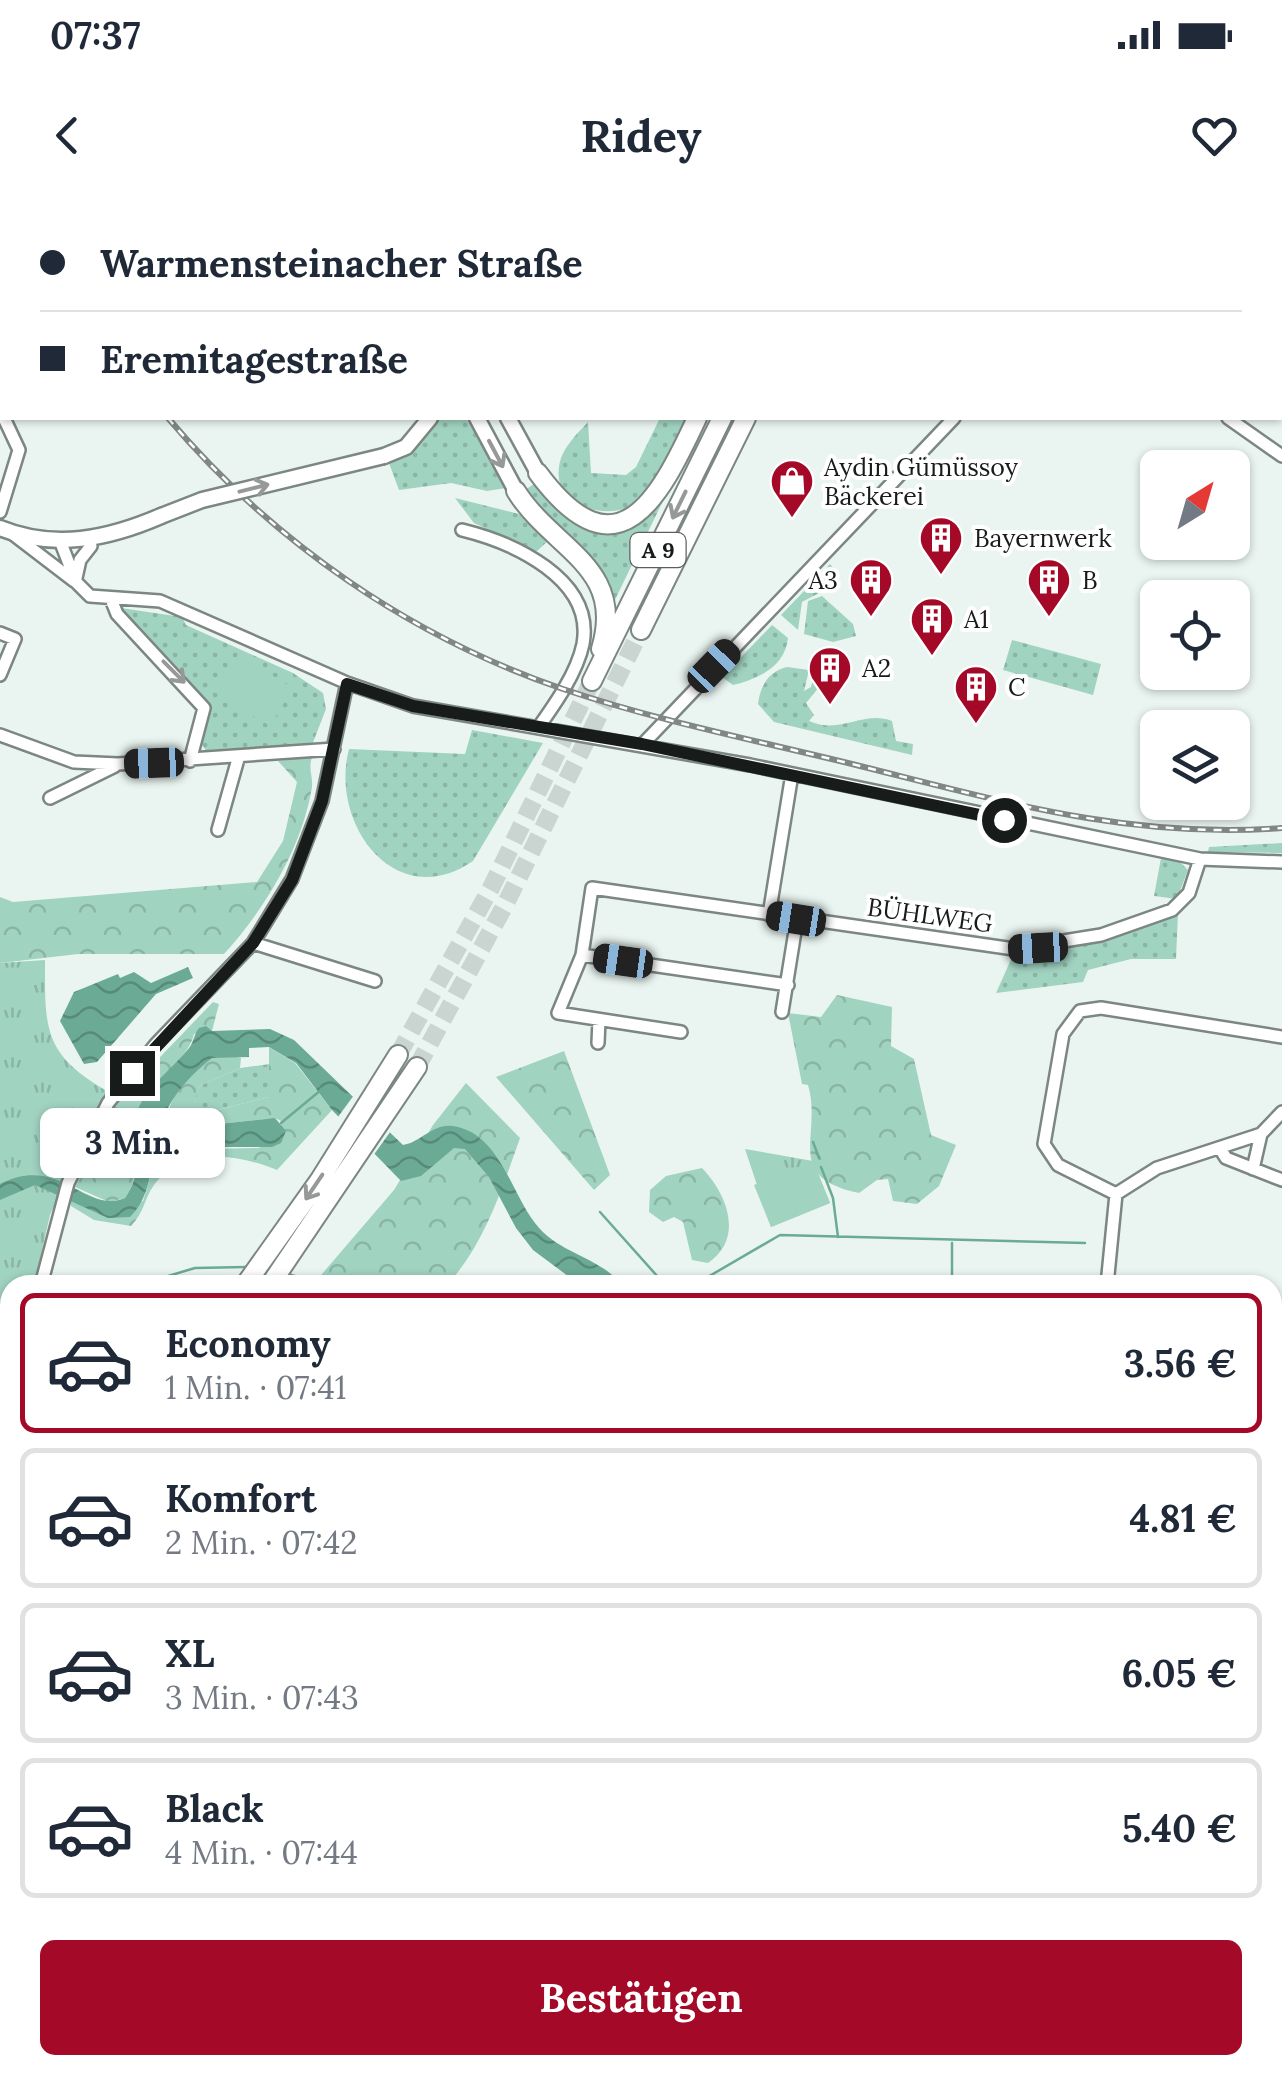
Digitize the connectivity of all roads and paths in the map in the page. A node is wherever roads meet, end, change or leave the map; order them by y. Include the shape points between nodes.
1 (4, 420) edge
2 (429, 420) edge
3 (478, 420) edge
4 (509, 420) edge
5 (696, 420) edge
6 (721, 420) edge
7 (745, 420) edge
8 (952, 420) edge
9 (1231, 420) edge
10 (1282, 456) edge
11 (538, 473) joint
12 (516, 490) joint
13 (0, 512) edge
14 (5, 530) edge
15 (462, 530) dead end
16 (62, 544) junction
17 (91, 546) dead end
18 (76, 582) junction
19 (111, 599) junction
20 (642, 630) tunnel mouth
21 (0, 633) edge
22 (0, 675) edge
23 (347, 684) junction
24 (538, 728) junction
25 (0, 734) edge
26 (642, 744) junction
27 (334, 749) junction
28 (238, 759) junction
29 (190, 761) junction
30 (118, 764) junction
31 (792, 774) junction
32 (50, 798) dead end
33 (218, 830) dead end
34 (1200, 859) junction
35 (1282, 862) edge
36 (769, 914) junction
37 (796, 919) junction
38 (253, 943) junction
39 (582, 956) junction
40 (375, 981) dead end
41 (788, 984) junction
42 (782, 1012) dead end
43 (599, 1020) junction
44 (681, 1032) dead end
45 (1282, 1037) edge
46 (598, 1043) dead end
47 (398, 1056) tunnel mouth
48 (417, 1067) tunnel mouth
49 (1282, 1112) edge
50 (1261, 1134) junction
51 (1221, 1150) junction
52 (1253, 1168) junction
53 (1282, 1180) edge
54 (1116, 1194) junction
55 (43, 1275) edge
56 (251, 1275) edge
57 (277, 1275) edge
58 (1108, 1275) edge

1 - 13 street via 19,450
16 -> 2 main road, bridge via 137,527 202,500 384,456 414,441
3 -> 12 main road
4 - 11 main road
5 - 11 highway via 664,487 632,518 585,518 564,505
6 -> 12 highway, A 9 via 592,681 607,619 604,593 584,561 539,524
7 - 20 highway, A 9
8 - 26 street
9 - 10 street
14 - 16 main road
14 - 18 street
15 - 24 street via 541,562 577,607 583,643
16 - 18 street
17 - 18 street
18 - 19 street via 90,596
19 - 23 street via 170,605
19 -> 29 street via 116,614 204,708
21 - 22 street via 15,638
23 - 24 street via 413,706
23 - 27 street
24 - 26 street
25 - 30 street via 74,762
26 - 31 street
27 - 28 street
27 - 38 street via 303,856
28 - 29 street
28 - 33 street
29 - 30 street
30 - 32 street
31 - 34 street
31 - 36 street
34 - 35 street
34 - 37 street, BÜHLWEG via 1189,892 1172,910 1038,948
36 - 37 street, BÜHLWEG
36 - 39 street, BÜHLWEG via 592,888
37 - 41 street
38 - 40 street
38 - 55 street via 108,1103 68,1183
39 - 41 street
39 - 43 street via 557,1010
41 - 42 street
43 - 44 street
43 - 46 street
45 - 54 street via 1092,1007 1069,1021 1044,1144 1058,1165
47 -> 56 highway
48 - 57 highway
49 - 50 street
50 - 51 street
50 - 52 street
51 - 52 street
51 - 54 street via 1157,1168
52 - 53 street
54 - 58 street

